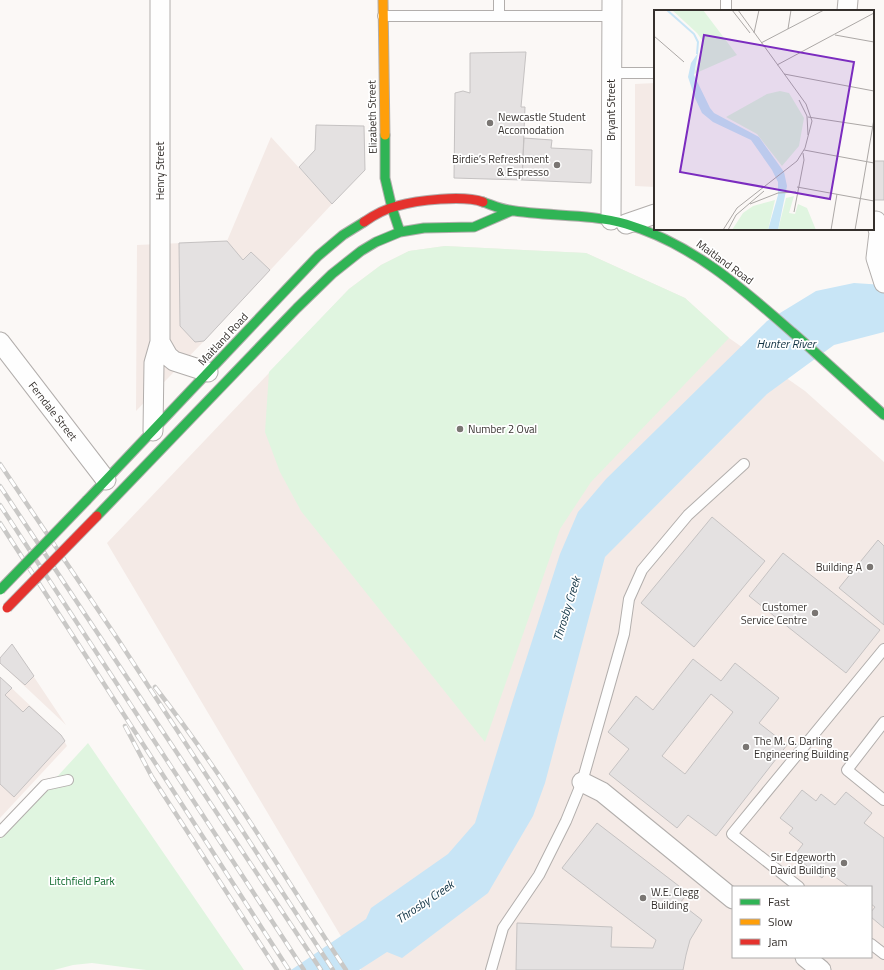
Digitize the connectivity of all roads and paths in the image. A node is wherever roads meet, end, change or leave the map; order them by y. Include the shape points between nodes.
1 (160, 0) edge
2 (383, 0) edge
3 (499, 0) edge
4 (848, 0) edge
5 (612, 8) edge
6 (847, 10) edge
7 (383, 16) junction
8 (499, 16) junction
9 (611, 73) junction
10 (654, 73) edge
11 (392, 208) junction
12 (511, 211) junction
13 (654, 214) edge
14 (878, 221) edge
15 (618, 222) junction
16 (400, 232) junction
17 (881, 276) edge
18 (0, 342) edge
19 (160, 342) junction
20 (208, 372) junction
21 (884, 415) edge
22 (154, 431) junction
23 (744, 464) dead end
24 (106, 480) junction
25 (0, 590) edge
26 (0, 615) edge
27 (884, 649) edge
28 (884, 722) edge
29 (68, 780) dead end
30 (582, 782) junction
31 (884, 800) edge
32 (0, 832) edge
33 (798, 886) edge
34 (732, 897) edge
35 (872, 945) edge
36 (884, 954) edge
37 (806, 958) edge
38 (491, 970) edge
39 (821, 970) edge

1 - 19 street, Henry Street
2 - 7 main road, Elizabeth Street
3 - 8 lane
4 - 6 street
5 - 8 lane
5 - 9 street, Bryant Street
7 - 8 lane
7 - 11 main road, Elizabeth Street via 385,178
9 - 10 lane
9 - 15 street, Bryant Street
11 - 12 main road, Maitland Road via 417,202 475,199
11 - 16 main road, Elizabeth Street
11 - 20 main road, Maitland Road via 361,223 318,256
12 - 15 main road, Maitland Road via 566,214
12 - 16 main road, Maitland Road via 474,227
13 - 15 street
14 - 17 street via 876,258
15 - 21 main road, Maitland Road via 696,254 728,277
16 - 26 main road, Maitland Road, bridge via 376,242 332,274
18 - 24 street, Ferndale Street
19 - 20 street via 174,362
19 - 22 street, Henry Street via 154,363
20 - 22 main road, Maitland Road
22 - 24 main road, Maitland Road
23 - 30 lane via 688,515 642,570 629,599 624,634
24 - 25 main road, Maitland Road, bridge
27 - 33 lane via 732,834
28 - 31 lane via 847,770
29 - 32 lane via 45,784
30 - 34 street via 602,792
30 - 38 lane via 566,821 538,875 503,928
35 - 36 lane
37 - 39 street

